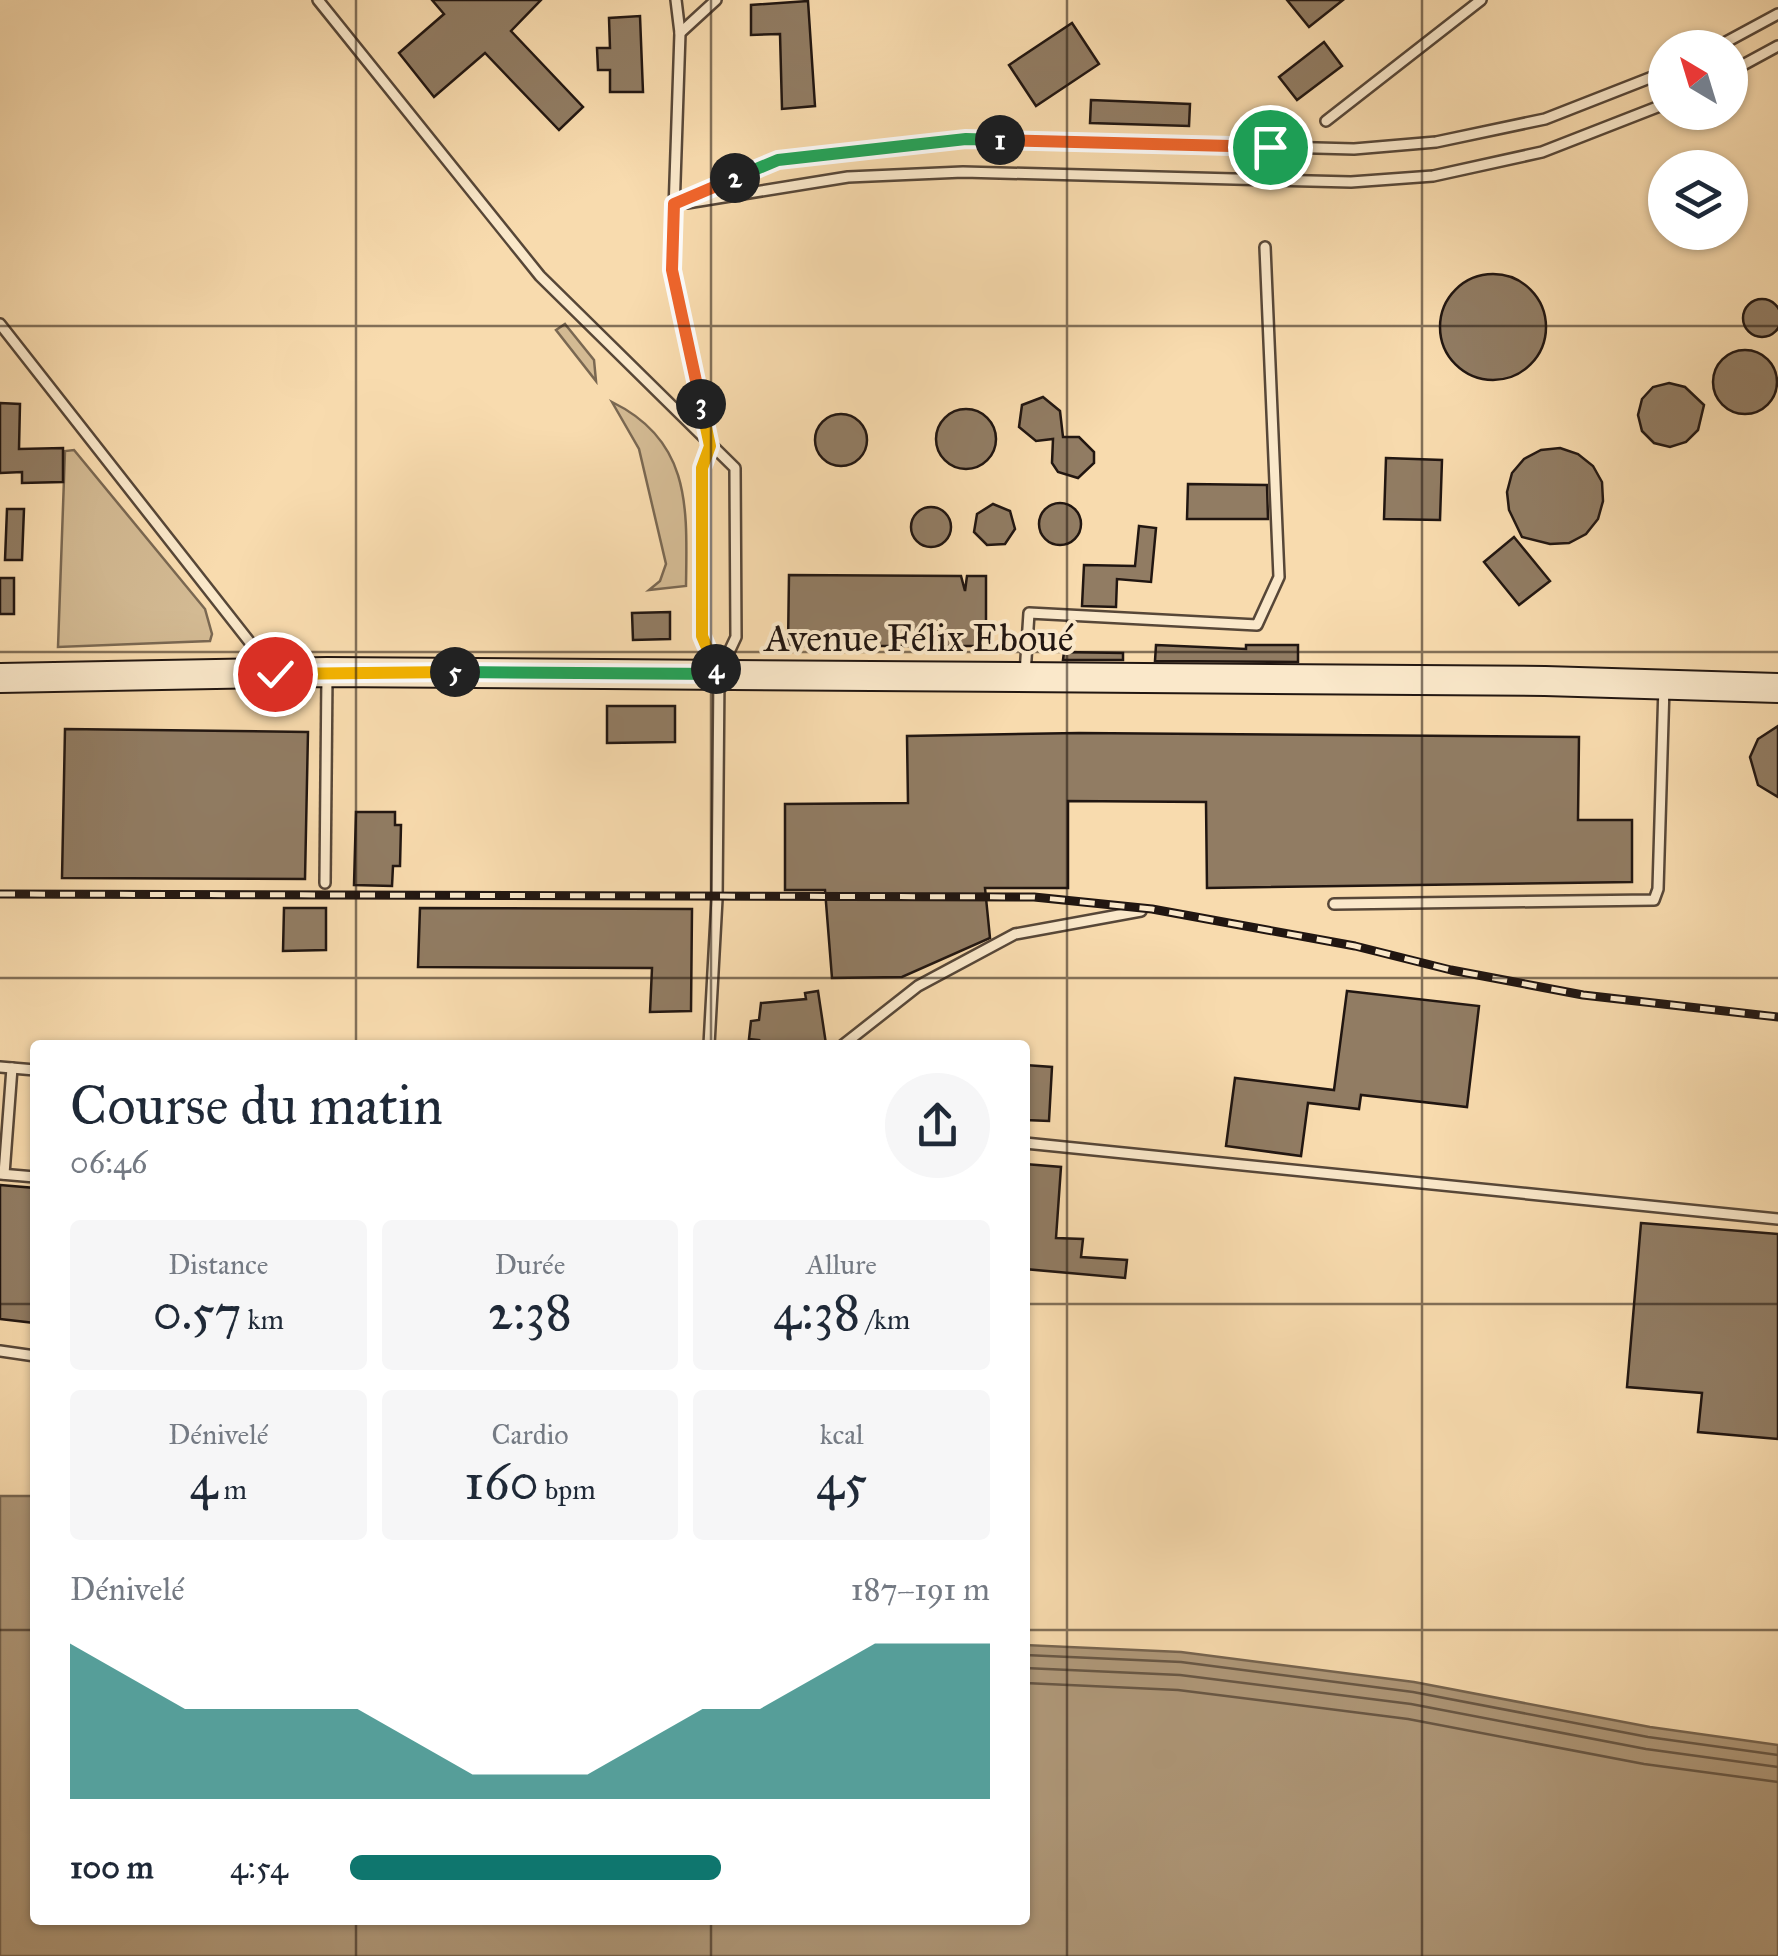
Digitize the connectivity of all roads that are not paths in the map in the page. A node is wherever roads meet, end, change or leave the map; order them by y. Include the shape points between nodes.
1 (318, 0) edge
2 (676, 0) edge
3 (716, 0) edge
4 (1481, 0) edge
5 (1778, 14) edge
6 (1748, 30) edge
7 (680, 33) junction
8 (1778, 46) edge
9 (1748, 62) edge
10 (1648, 79) edge
11 (1648, 111) edge
12 (1326, 121) dead end
13 (674, 204) junction
14 (1265, 247) dead end
15 (0, 324) edge
16 (710, 446) junction
17 (327, 672) junction
18 (275, 674) junction
19 (719, 674) junction
20 (1025, 676) junction
21 (0, 678) edge
22 (1664, 684) junction
23 (1778, 688) edge
24 (325, 884) dead end
25 (1334, 904) dead end
26 (1142, 911) dead end
27 (709, 1040) edge
28 (849, 1040) edge
29 (0, 1067) edge
30 (12, 1068) junction
31 (30, 1070) edge
32 (1030, 1144) edge
33 (2, 1174) edge
34 (30, 1177) edge
35 (1778, 1219) edge
36 (0, 1352) edge
37 (30, 1355) edge

1 - 16 lane via 540,276
2 - 7 lane
3 - 7 lane
4 - 12 lane
5 - 6 lane
7 - 13 lane
8 - 9 lane
10 - 13 lane via 1544,119 1436,142 1354,149 966,139 778,160
11 - 13 lane via 1542,152 1433,176 1351,182 964,172 848,177
13 - 16 lane via 672,270
14 - 20 lane via 1279,577 1257,625 1028,613
15 - 18 lane
16 - 19 lane via 702,468 702,636
16 - 19 lane via 734,468 736,637
17 - 18 street, Avenue Félix Eboué
17 - 19 street, Avenue Félix Eboué
17 - 24 lane
18 - 21 street, Avenue Félix Eboué
19 - 20 street, Avenue Félix Eboué
19 - 27 lane
20 - 22 street, Avenue Félix Eboué
22 - 23 street, Avenue Félix Eboué
22 - 25 lane via 1654,900
26 - 28 lane via 1015,934 918,986
29 - 30 lane
30 - 31 lane
30 - 33 lane
32 - 35 lane
33 - 34 lane
36 - 37 lane

